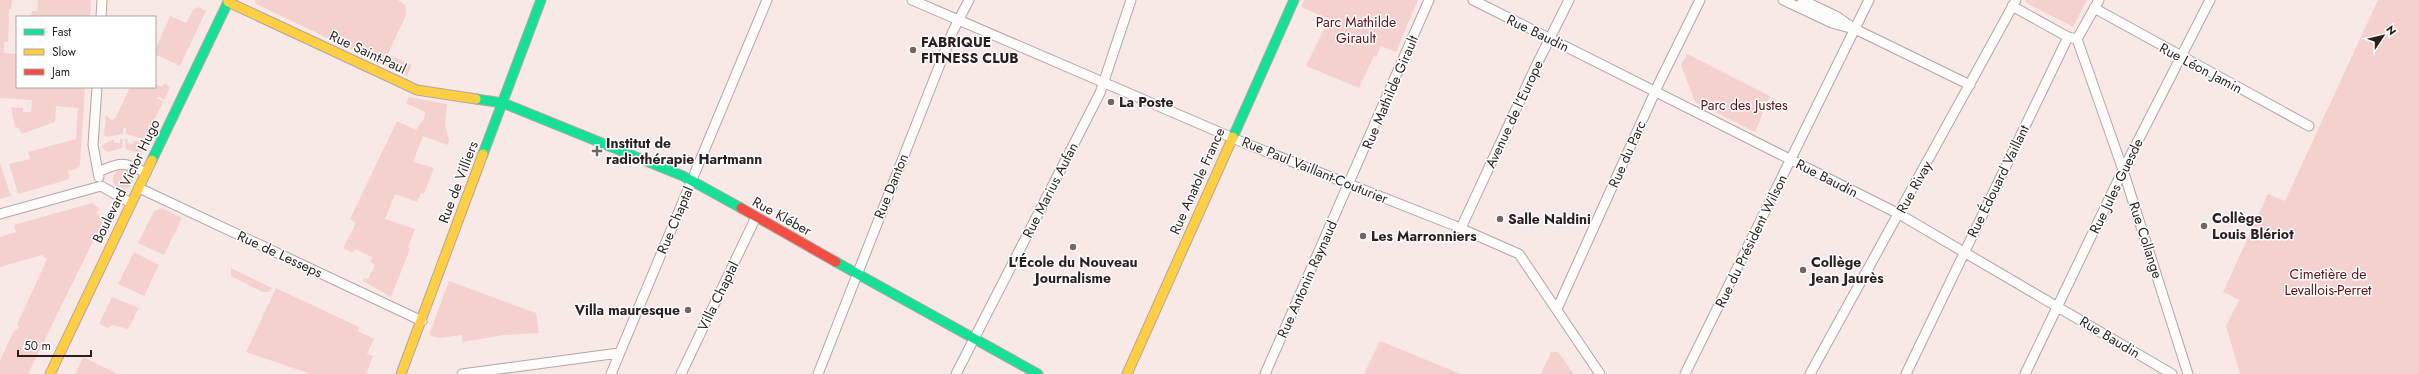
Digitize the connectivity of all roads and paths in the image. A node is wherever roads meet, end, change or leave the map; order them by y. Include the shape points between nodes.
1 (102, 0) edge
2 (541, 0) edge
3 (767, 0) edge
4 (912, 0) edge
5 (969, 0) edge
6 (1131, 0) edge
7 (1294, 0) edge
8 (1430, 0) edge
9 (1473, 0) edge
10 (1569, 0) edge
11 (1700, 0) edge
12 (1802, 0) edge
13 (1869, 0) edge
14 (2210, 0) edge
15 (229, 1) edge
16 (1788, 2) edge
17 (2014, 3) edge
18 (2097, 4) edge
19 (101, 16) edge
20 (958, 20) junction
21 (1855, 29) junction
22 (1549, 38) junction
23 (2072, 38) junction
24 (2180, 57) junction
25 (1103, 84) junction
26 (1970, 85) junction
27 (97, 88) edge
28 (1655, 92) junction
29 (503, 103) junction
30 (2309, 126) dead end
31 (1232, 137) junction
32 (1791, 159) junction
33 (2123, 170) junction
34 (98, 172) junction
35 (146, 173) junction
36 (692, 180) junction
37 (1350, 185) junction
38 (101, 186) junction
39 (139, 188) junction
40 (131, 203) junction
41 (0, 214) edge
42 (1899, 214) junction
43 (756, 217) junction
44 (1461, 228) junction
45 (1964, 252) junction
46 (857, 274) junction
47 (2057, 306) junction
48 (1557, 309) junction
49 (422, 320) junction
50 (974, 339) junction
51 (619, 353) junction
52 (50, 374) edge
53 (401, 374) edge
54 (462, 374) edge
55 (611, 374) edge
56 (681, 374) edge
57 (818, 374) edge
58 (956, 374) edge
59 (1038, 374) edge
60 (1127, 374) edge
61 (1265, 374) edge
62 (1600, 374) edge
63 (1685, 374) edge
64 (1810, 374) edge
65 (1906, 374) edge
66 (2025, 374) edge
67 (2172, 374) edge
68 (2188, 374) edge

1 - 19 street
2 - 29 street, Rue de Villiers
3 - 36 street, Rue Chaptal
4 - 20 street, Rue Paul Vaillant-Couturier
5 - 20 street, Rue Danton
6 - 25 street, Rue Marius Aufan
7 - 31 street, Rue Anatole France
8 - 37 street, Rue Mathilde Girault
9 - 22 street, Rue Baudin
10 - 22 street, Avenue de l'Europe
11 - 28 street, Rue du Parc
12 - 21 street via 1836,16
13 - 21 street, Rue du Président Wilson
14 - 24 street, Rue Jules Guesde
15 - 29 street, Rue Saint-Paul via 417,90
15 - 35 street, Boulevard Victor Hugo
16 - 21 street via 1832,23
17 - 23 street
17 - 26 street, Rue Rivay
18 - 23 street, Rue Édouard Vaillant
18 - 24 street, Rue Léon Jamin
20 - 25 street, Rue Paul Vaillant-Couturier
20 - 46 street, Rue Danton
21 - 26 street
21 - 32 street, Rue du Président Wilson
22 - 28 street, Rue Baudin
22 - 44 street, Avenue de l'Europe
23 - 33 street, Rue Collange
23 - 45 street, Rue Édouard Vaillant
24 - 30 street, Rue Léon Jamin
24 - 33 street, Rue Jules Guesde
25 - 31 street, Rue Paul Vaillant-Couturier
25 - 50 street, Rue Marius Aufan
26 - 42 street, Rue Rivay
27 - 34 street via 93,145
28 - 32 street, Rue Baudin
28 - 48 street, Rue du Parc
29 - 36 street, Rue Kléber
29 - 49 street, Rue de Villiers
31 - 37 street, Rue Paul Vaillant-Couturier
31 - 60 street, Rue Anatole France
32 - 42 street, Rue Baudin
32 - 63 street, Rue du Président Wilson
33 - 47 street, Rue Jules Guesde
33 - 68 street, Rue Collange
34 - 35 street via 121,163 129,164
34 - 38 street
35 - 39 street, Boulevard Victor Hugo
36 - 43 street, Rue Kléber
36 - 51 street, Rue Chaptal
37 - 44 street, Rue Paul Vaillant-Couturier
37 - 61 street, Rue Antonin Raynaud
38 - 40 street
38 - 41 street
39 - 40 street, Boulevard Victor Hugo
39 - 49 street, Rue de Lesseps
40 - 52 street, Boulevard Victor Hugo
42 - 45 street, Rue Baudin
42 - 64 street, Rue Rivay
43 - 46 street, Rue Kléber
43 - 56 street, Villa Chaptal
44 - 48 street, Rue Paul Vaillant-Couturier via 1519,254
45 - 47 street, Rue Baudin
45 - 65 street, Rue Édouard Vaillant
46 - 50 street, Rue Kléber
46 - 57 street, Rue Danton
47 - 66 street, Rue Jules Guesde
47 - 67 street, Rue Baudin
48 - 62 street, Rue Paul Vaillant-Couturier
49 - 53 street, Rue de Villiers
50 - 58 street, Rue Marius Aufan
50 - 59 street, Rue Kléber
51 - 54 street
51 - 55 street, Rue Chaptal

